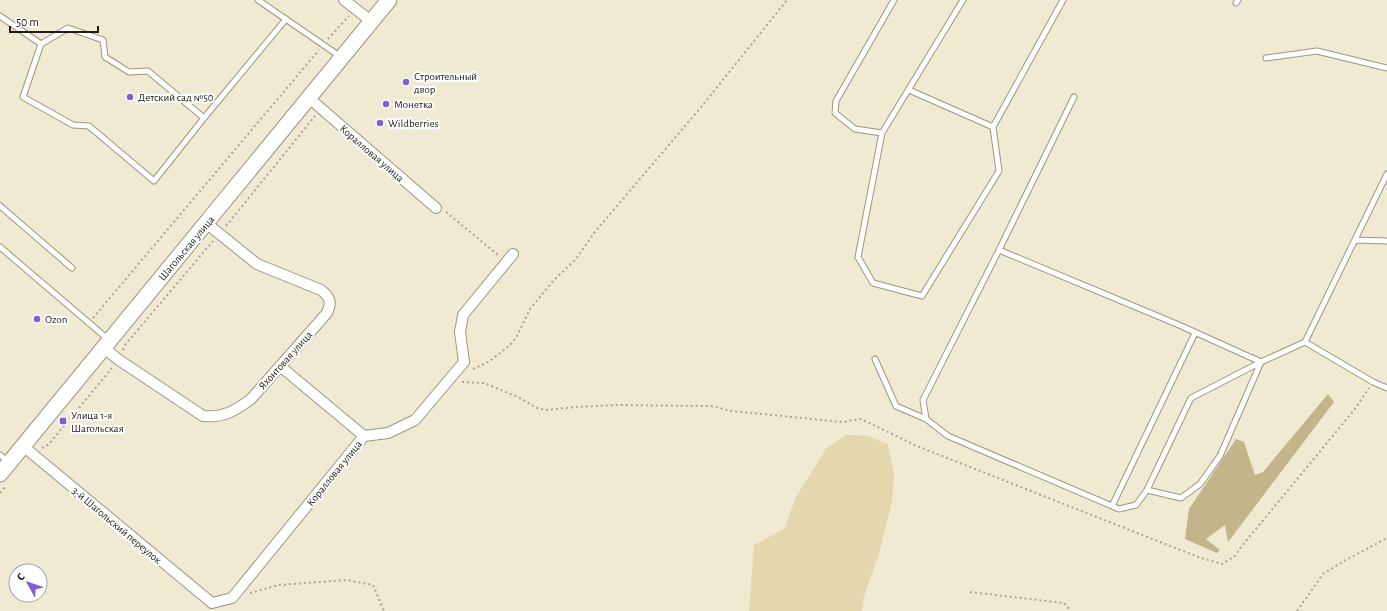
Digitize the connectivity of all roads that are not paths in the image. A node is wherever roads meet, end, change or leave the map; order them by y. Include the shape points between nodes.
1 (258, 0) edge
2 (344, 0) edge
3 (389, 0) edge
4 (894, 0) edge
5 (963, 0) edge
6 (1063, 0) edge
7 (0, 16) edge
8 (286, 20) junction
9 (371, 21) junction
10 (41, 44) junction
11 (342, 57) junction
12 (1266, 58) dead end
13 (1387, 68) edge
14 (909, 90) junction
15 (1074, 97) dead end
16 (308, 98) junction
17 (204, 118) junction
18 (993, 127) junction
19 (882, 133) junction
20 (1387, 174) edge
21 (0, 206) edge
22 (436, 208) road end
23 (206, 223) junction
24 (1356, 240) junction
25 (1387, 241) edge
26 (0, 247) edge
27 (999, 250) junction
28 (513, 254) dead end
29 (72, 268) dead end
30 (1195, 333) junction
31 (1305, 342) junction
32 (106, 344) junction
33 (875, 359) dead end
34 (1260, 362) junction
35 (280, 366) junction
36 (1387, 388) edge
37 (926, 419) junction
38 (364, 436) junction
39 (28, 450) junction
40 (5, 468) edge
41 (1147, 490) junction
42 (1112, 506) junction
43 (209, 607) edge

1 - 8 lane
2 - 9 street
3 - 9 main road, Шагольская улица
4 - 19 lane via 836,100 835,113 855,129
5 - 14 lane
6 - 18 lane
7 - 10 lane
8 - 11 lane
8 - 17 lane
9 - 11 main road, Шагольская улица
10 - 17 lane via 68,28 103,40 105,57 129,72 148,71
10 - 17 lane via 23,98 73,125 89,126 154,181
11 - 16 main road, Шагольская улица
12 - 13 lane via 1317,51
14 - 18 lane
14 - 19 lane
15 - 27 lane
16 - 22 street, Коралловая улица
16 - 23 main road, Шагольская улица
18 - 19 lane via 999,170 922,296 873,283 858,256
20 - 24 lane
21 - 29 lane
23 - 32 main road, Шагольская улица
23 - 35 street, Яхонтовая улица via 257,264 327,294 330,300 327,313
24 - 25 lane
24 - 31 lane
26 - 32 lane via 89,323
27 - 30 lane
27 - 37 lane via 923,400
28 - 38 street, Коралловая улица via 463,315 460,332 464,362 415,420 388,433
30 - 34 lane
30 - 42 lane
31 - 34 lane
31 - 36 lane
32 - 35 street, Яхонтовая улица via 119,360 203,416 214,417 239,408
32 - 39 main road, Шагольская улица
33 - 37 lane via 896,406
34 - 41 lane via 1191,398
34 - 41 lane via 1220,456 1200,484 1181,498
35 - 38 street
37 - 42 lane via 948,436
38 - 43 street, Коралловая улица via 232,598
39 - 40 main road, Шагольская улица
39 - 43 street, 3-й Шагольский переулок
41 - 42 lane via 1136,505 1119,509

